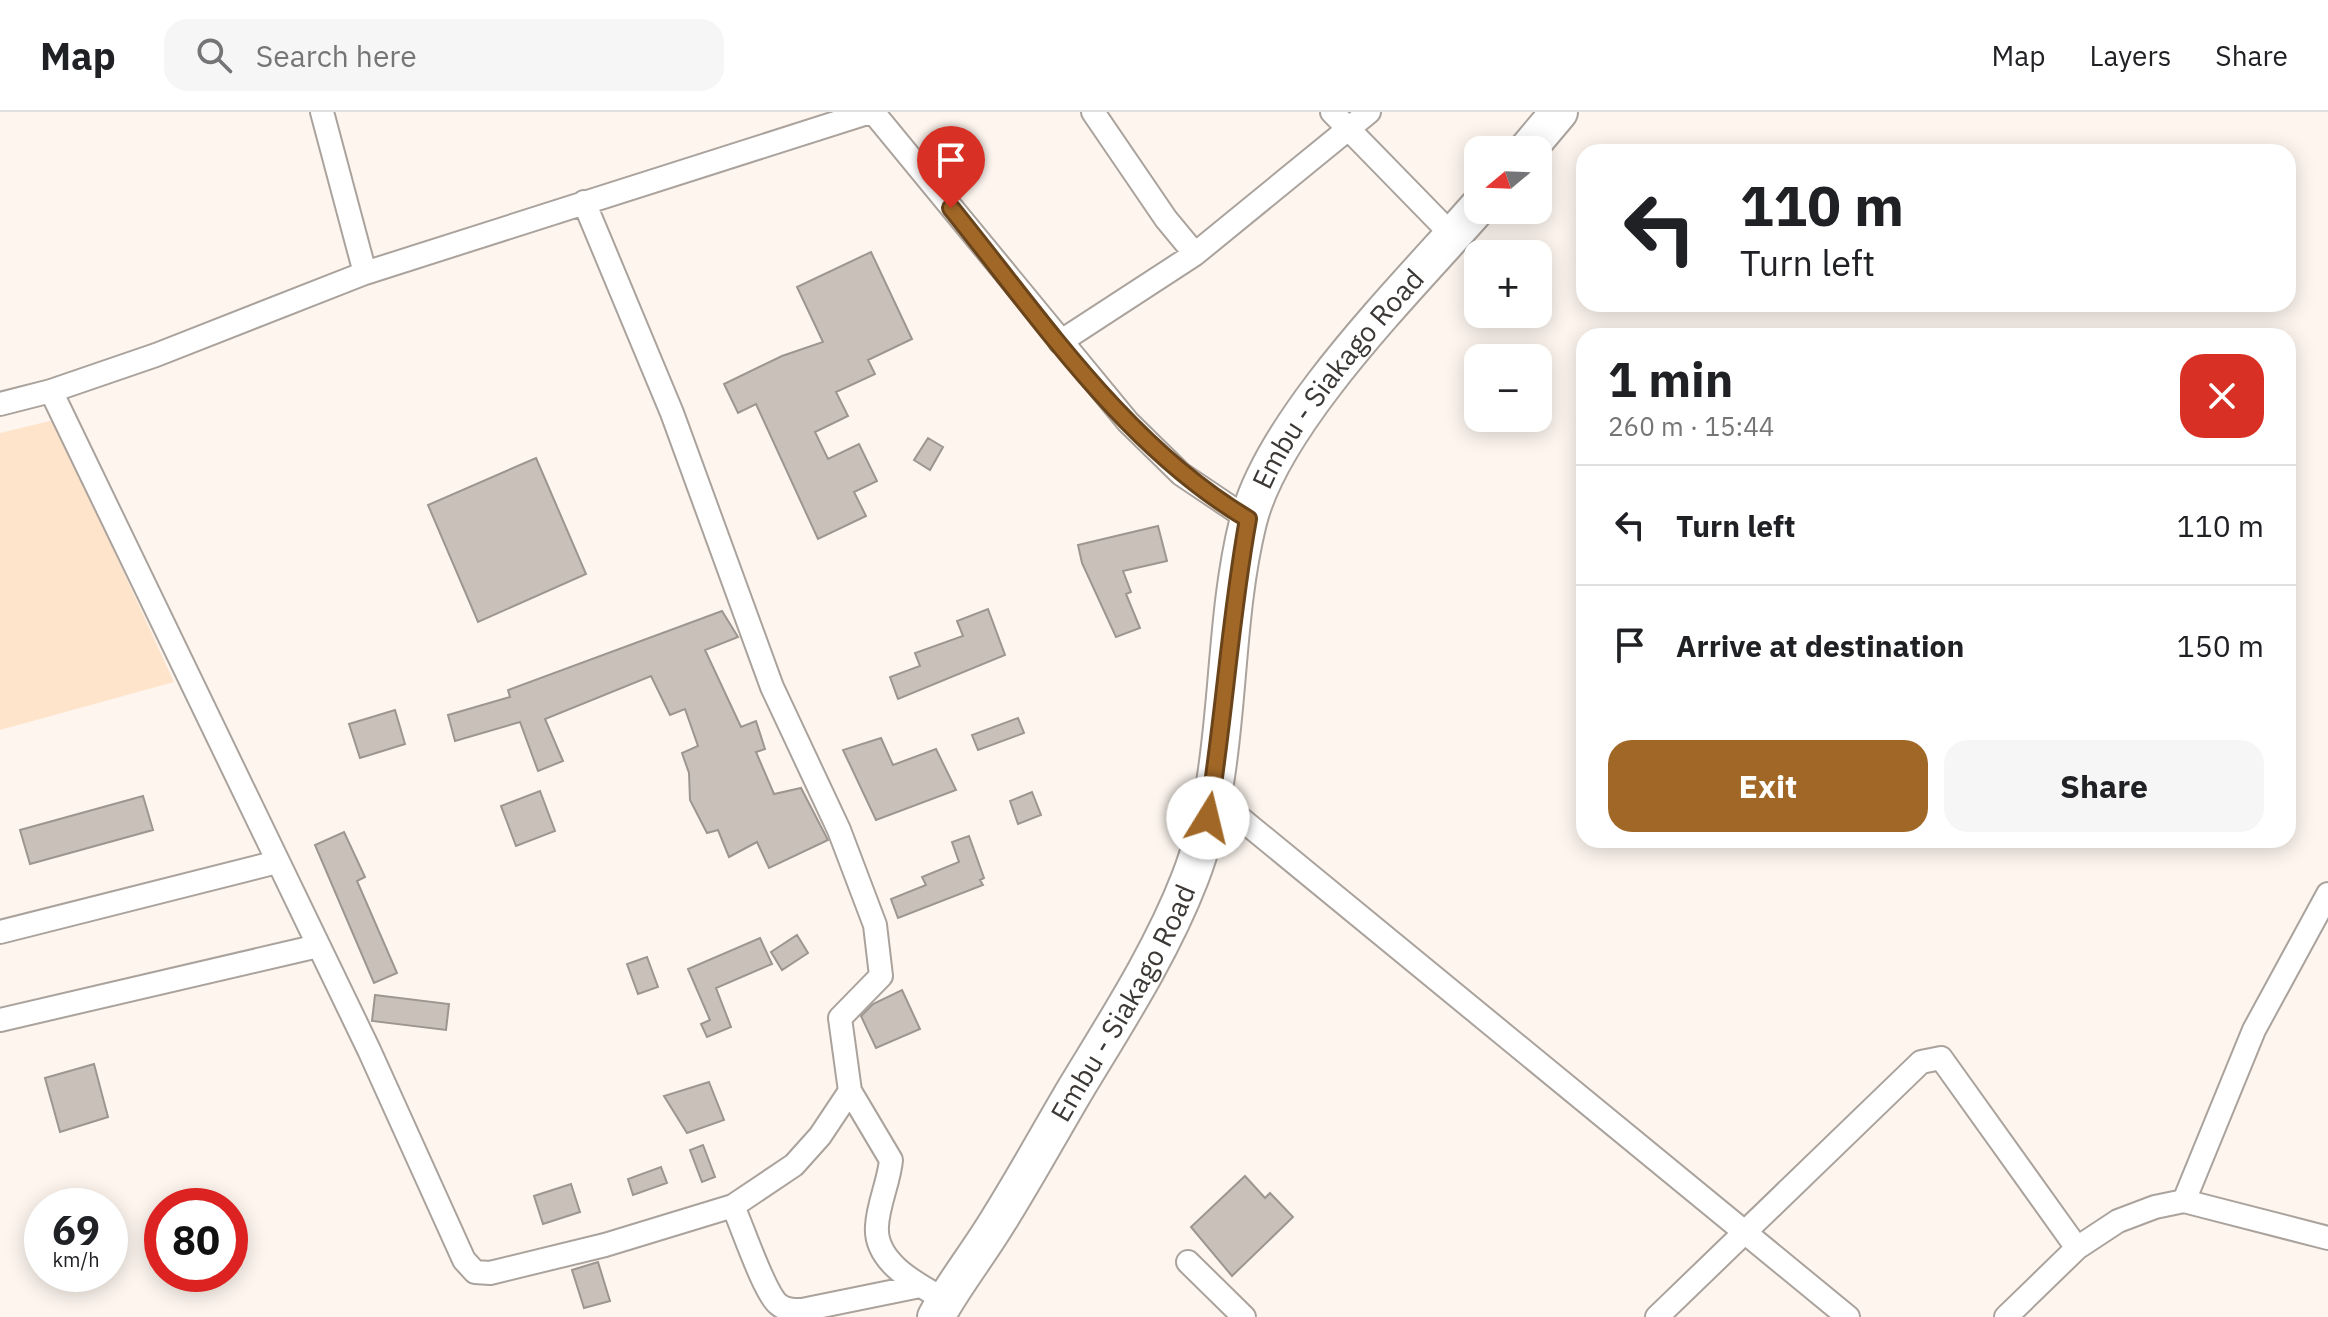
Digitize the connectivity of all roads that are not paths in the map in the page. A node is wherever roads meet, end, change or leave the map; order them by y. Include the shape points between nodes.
1 (322, 112) edge
2 (872, 112) edge
3 (1093, 112) edge
4 (1332, 112) edge
5 (1369, 112) edge
6 (1347, 130) junction
7 (584, 202) junction
8 (1464, 223) edge
9 (1453, 236) junction
10 (1195, 254) junction
11 (365, 273) junction
12 (1060, 342) junction
13 (51, 391) junction
14 (0, 404) edge
15 (1248, 519) junction
16 (1212, 795) junction
17 (277, 862) junction
18 (2328, 894) edge
19 (0, 932) edge
20 (318, 946) junction
21 (0, 1020) edge
22 (850, 1091) junction
23 (2184, 1201) junction
24 (733, 1206) junction
25 (1747, 1231) junction
26 (2328, 1238) edge
27 (2077, 1248) junction
28 (1188, 1262) dead end
29 (933, 1301) edge
30 (1244, 1317) edge
31 (1657, 1317) edge
32 (1848, 1317) edge
33 (2006, 1317) edge

1 - 11 street
2 - 7 street
2 - 12 street
3 - 10 street
4 - 6 street
5 - 6 street
6 - 9 street
6 - 10 street
7 - 11 street
7 - 22 street via 672,413 772,687 839,830 875,925 881,976 840,1018
8 - 9 highway, Embu - Siakago Road
9 - 15 highway, Embu - Siakago Road via 1285,440
10 - 12 street
11 - 13 street
12 - 15 street via 1181,474
13 - 14 street
13 - 17 street
15 - 16 highway, Embu - Siakago Road
16 - 25 street
16 - 29 highway, Embu - Siakago Road via 1190,878 1129,1000 998,1221
17 - 19 street
17 - 20 street
18 - 23 street via 2254,1030
20 - 21 street
20 - 24 street via 464,1260 475,1272 490,1273 605,1245
22 - 24 street via 794,1165
22 - 29 street via 891,1160 876,1229 881,1246 893,1265
23 - 26 street
23 - 27 street via 2135,1213
24 - 29 street via 767,1288 787,1310
25 - 27 street via 1921,1062 1941,1058
25 - 31 street
25 - 32 street
27 - 33 street
28 - 30 street

